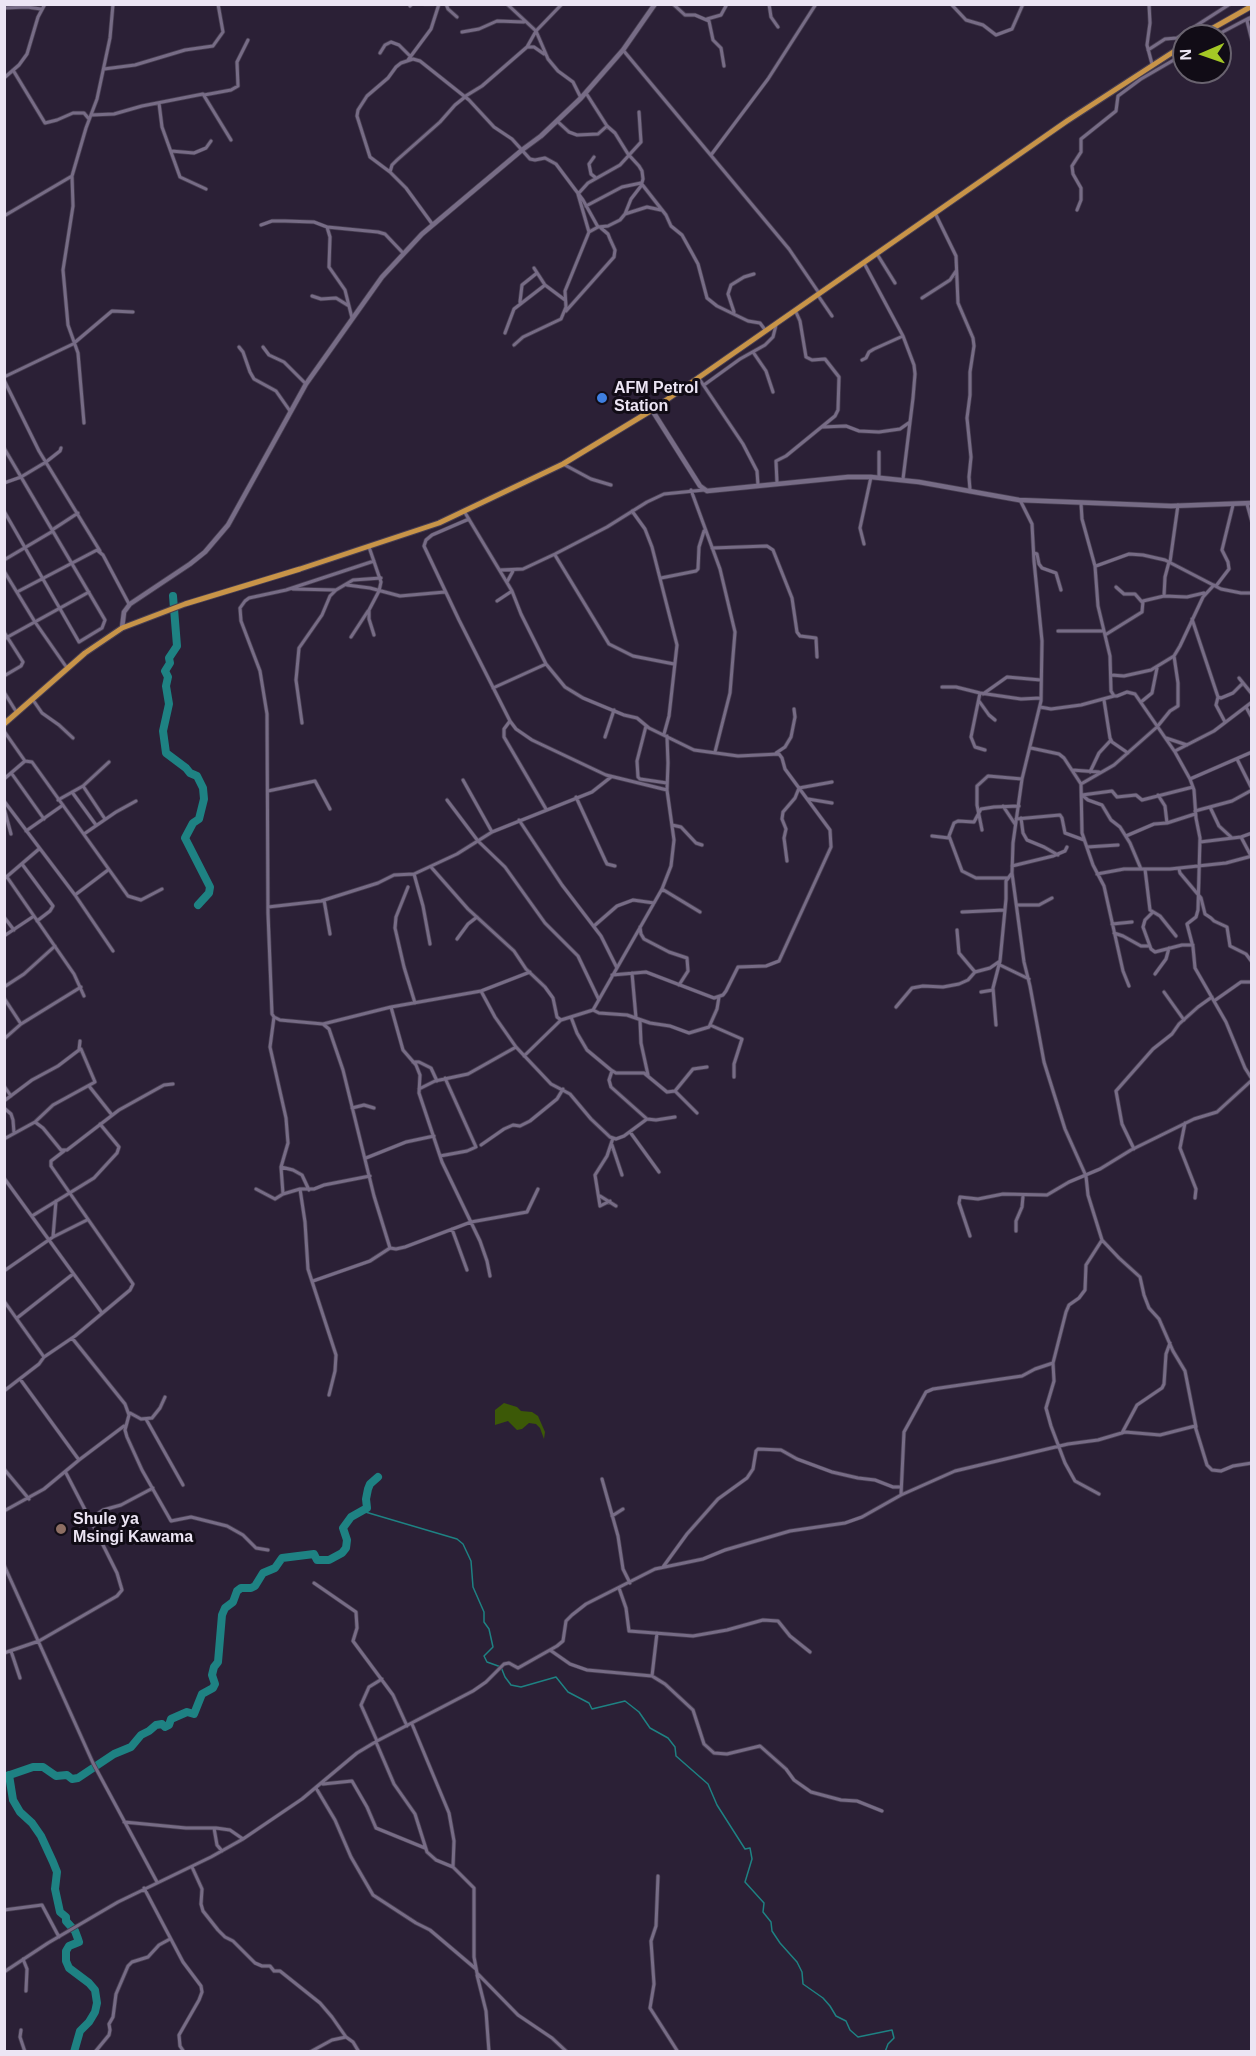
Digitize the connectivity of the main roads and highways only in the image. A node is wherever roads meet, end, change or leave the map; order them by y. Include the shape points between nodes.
1 (652, 5) edge
2 (1251, 6) edge
3 (1220, 24) edge
4 (1172, 52) edge
5 (652, 410) junction
6 (1249, 503) edge
7 (122, 628) junction
8 (4, 724) edge

1 - 7 main road via 623,50 586,93 541,136 433,225 382,277 306,384 218,538 190,564 129,604
2 - 3 highway
4 - 5 highway via 1057,127
5 - 6 main road via 704,490 715,492 879,477 1019,500 1178,506
5 - 7 highway via 563,464 439,523 159,612
7 - 8 highway via 86,653

